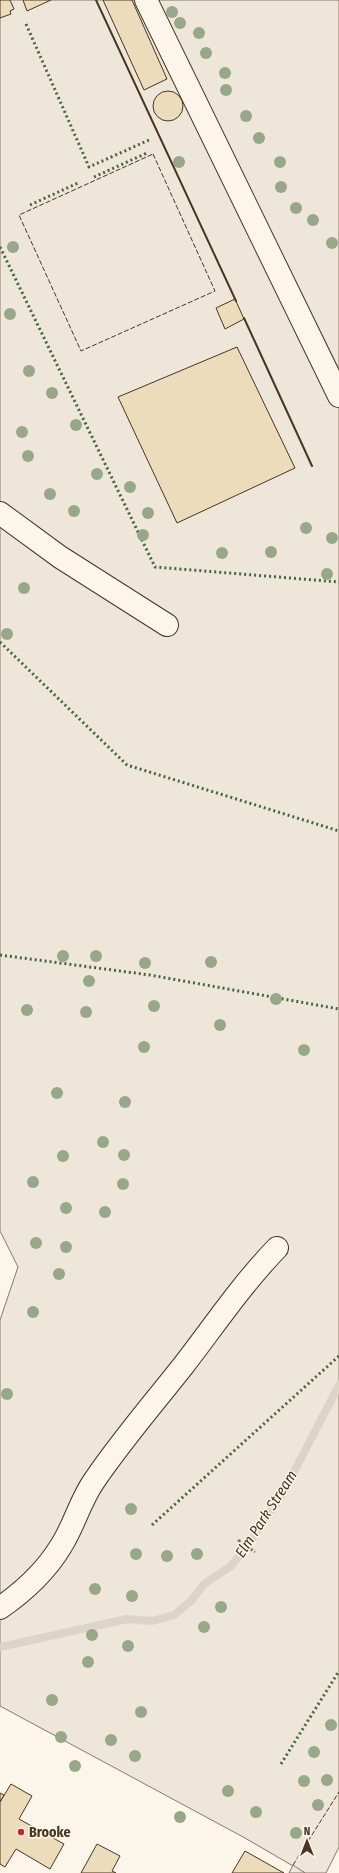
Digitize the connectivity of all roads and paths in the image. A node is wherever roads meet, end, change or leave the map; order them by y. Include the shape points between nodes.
1 (146, 0) edge
2 (339, 396) edge
3 (0, 513) edge
4 (167, 625) dead end
5 (277, 1248) dead end
6 (238, 1540) dead end
7 (255, 1552) dead end
8 (0, 1608) edge

1 - 2 lane
3 - 4 lane via 60,557
5 - 8 lane via 253,1273 115,1450 91,1485 62,1546 43,1571
6 - 7 path

